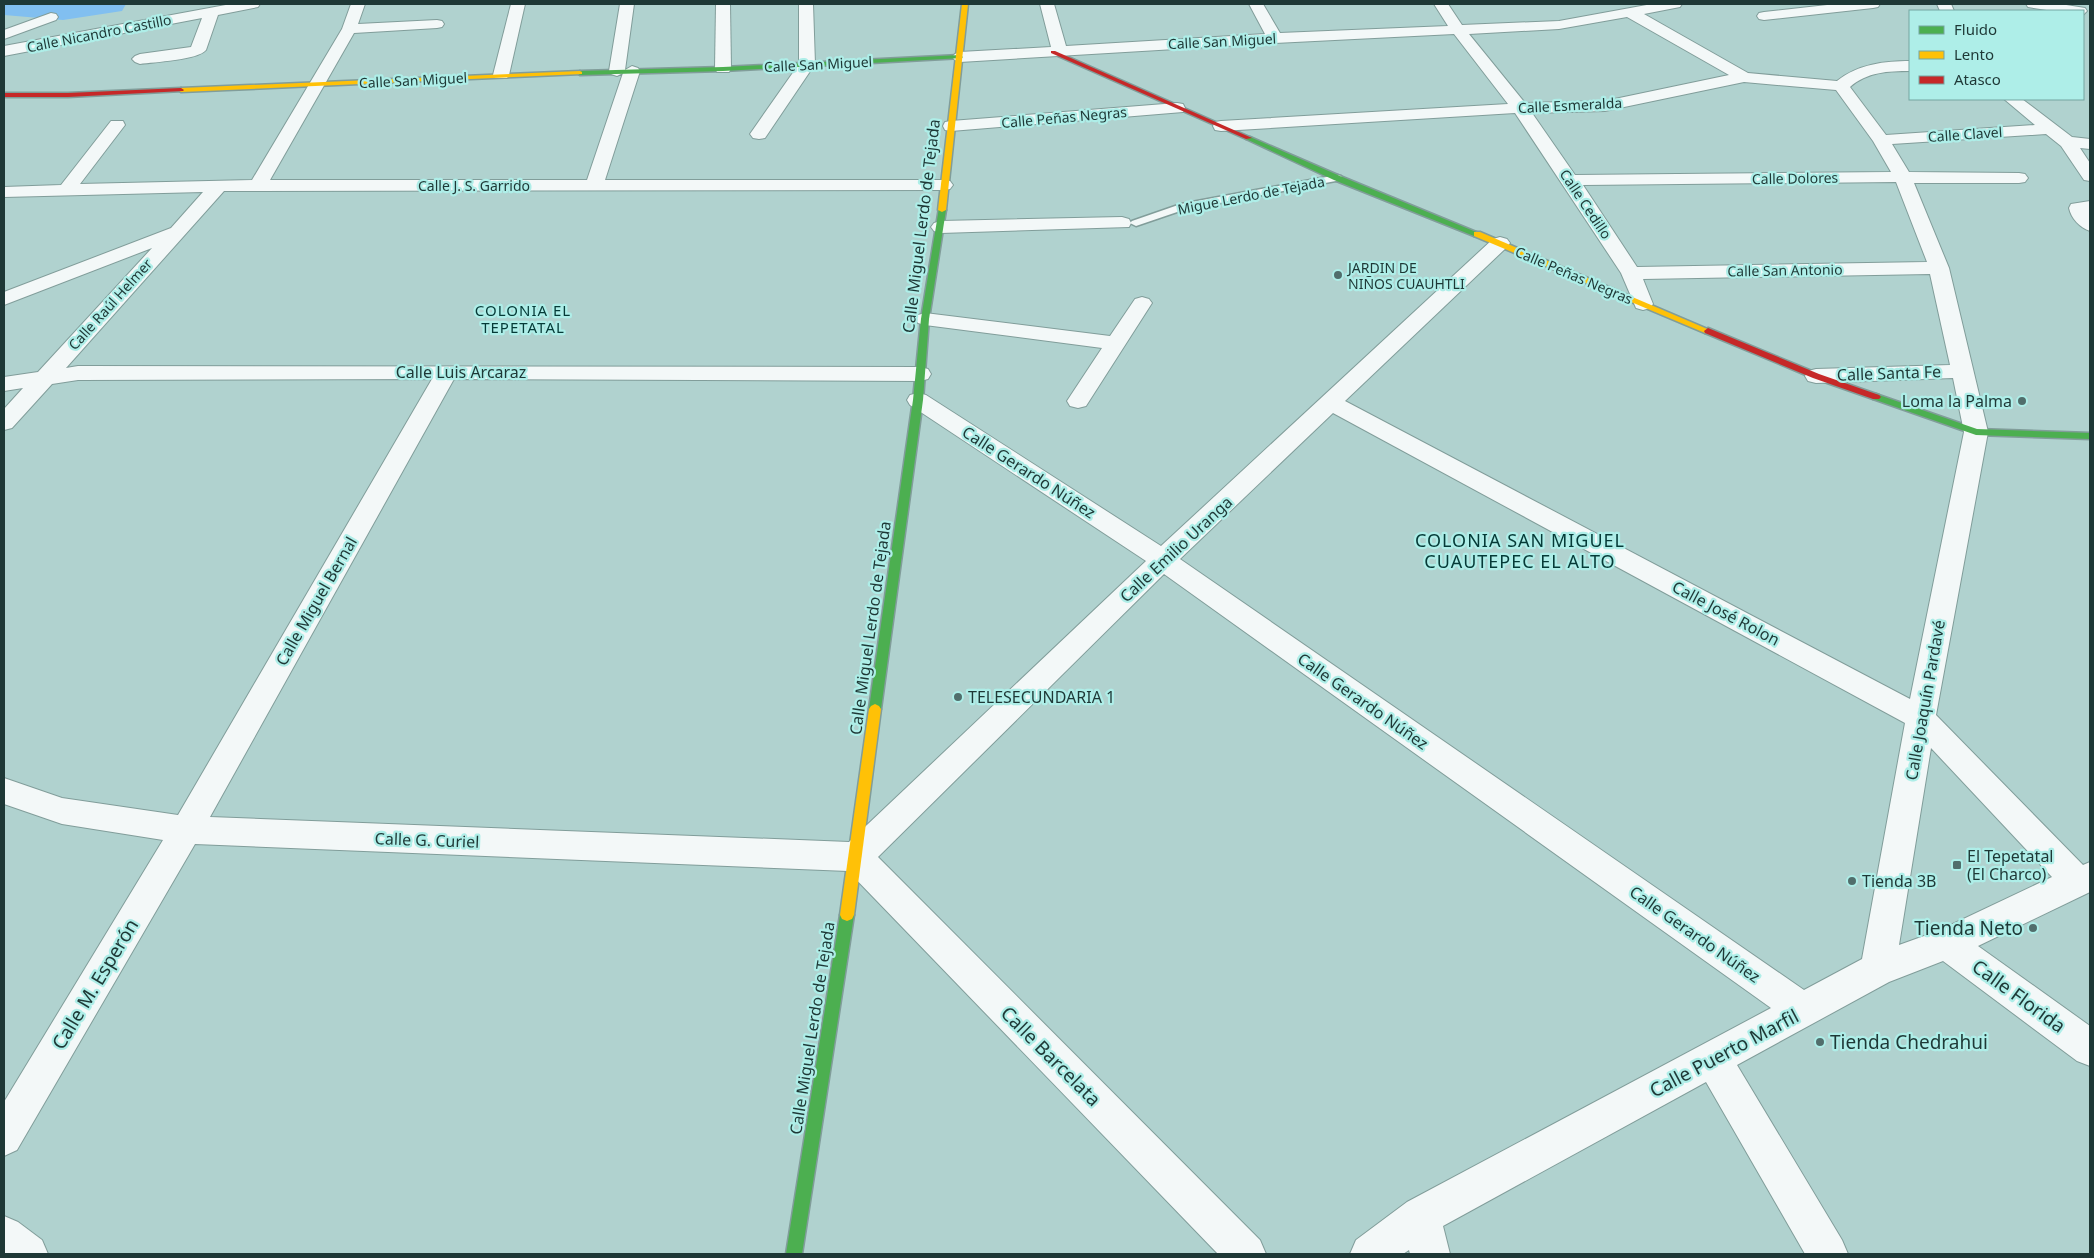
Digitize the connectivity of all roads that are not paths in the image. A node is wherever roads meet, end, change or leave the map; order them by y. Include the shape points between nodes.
1 (252, 4) edge
2 (358, 4) edge
3 (518, 4) edge
4 (627, 4) edge
5 (723, 4) edge
6 (806, 4) edge
7 (964, 4) edge
8 (1047, 4) edge
9 (1256, 4) edge
10 (1441, 4) edge
11 (1675, 4) edge
12 (1873, 4) edge
13 (2034, 4) edge
14 (220, 8) edge
15 (2066, 10) edge
16 (1548, 11) dead end
17 (1631, 13) junction
18 (1764, 16) dead end
19 (51, 17) dead end
20 (437, 24) dead end
21 (1558, 26) junction
22 (349, 29) junction
23 (1459, 31) junction
24 (4, 35) edge
25 (1274, 38) junction
26 (1057, 51) junction
27 (4, 52) edge
28 (960, 57) junction
29 (140, 59) dead end
30 (807, 64) junction
31 (1909, 66) edge
32 (723, 69) junction
33 (624, 71) junction
34 (501, 75) junction
35 (1744, 77) junction
36 (318, 85) junction
37 (1841, 86) junction
38 (4, 95) edge
39 (2013, 100) edge
40 (1177, 108) junction
41 (1520, 108) junction
42 (117, 125) dead end
43 (951, 126) junction
44 (1221, 126) junction
45 (759, 134) dead end
46 (2058, 136) junction
47 (1881, 140) junction
48 (2090, 144) edge
49 (2090, 176) edge
50 (1903, 177) junction
51 (1337, 178) junction
52 (2019, 178) dead end
53 (1570, 180) junction
54 (258, 185) junction
55 (594, 185) junction
56 (944, 185) junction
57 (218, 187) junction
58 (66, 191) junction
59 (4, 192) edge
60 (1129, 223) joint
61 (940, 227) junction
62 (176, 231) junction
63 (1500, 243) junction
64 (1939, 268) junction
65 (1631, 273) junction
66 (4, 278) edge
67 (34, 286) junction
68 (4, 299) edge
69 (1142, 303) dead end
70 (1643, 304) junction
71 (925, 319) junction
72 (1117, 343) junction
73 (1961, 371) junction
74 (447, 372) junction
75 (1816, 376) junction
76 (44, 378) junction
77 (4, 384) edge
78 (919, 387) junction
79 (1078, 400) dead end
80 (1331, 404) junction
81 (4, 423) edge
82 (1976, 432) junction
83 (2090, 436) edge
84 (1164, 560) junction
85 (1921, 718) junction
86 (4, 791) edge
87 (186, 830) junction
88 (856, 858) junction
89 (2083, 879) edge
90 (1947, 944) junction
91 (1878, 968) junction
92 (1803, 1010) junction
93 (2090, 1048) edge
94 (1713, 1058) junction
95 (4, 1137) edge
96 (1421, 1216) junction
97 (4, 1236) edge
98 (28, 1254) edge
99 (794, 1254) edge
100 (1246, 1254) edge
101 (1370, 1254) edge
102 (1430, 1254) edge
103 (1828, 1254) edge

1 - 14 street, Calle Nicandro Castillo
2 - 22 street
3 - 34 street
4 - 33 street
5 - 32 street
6 - 30 street
7 - 28 street, Calle Miguel Lerdo de Tejada
8 - 26 street
9 - 25 street
10 - 23 street, Calle Cedillo
11 - 17 street, Calle San Miguel
12 - 18 street
13 - 15 street
14 - 27 street, Calle Nicandro Castillo
14 - 29 street via 198,50
16 - 21 street
17 - 21 street, Calle San Miguel
17 - 35 street
19 - 24 street
20 - 22 street
21 - 23 street, Calle San Miguel
22 - 36 street
23 - 25 street, Calle San Miguel
23 - 41 street, Calle Cedillo
25 - 26 street, Calle San Miguel
26 - 28 street, Calle San Miguel
26 - 40 street, Calle Peñas Negras
28 - 30 street, Calle San Miguel
28 - 43 street, Calle Miguel Lerdo de Tejada
30 - 32 street, Calle San Miguel
30 - 45 street
31 - 37 street via 1865,71 1852,76
32 - 33 street, Calle San Miguel
33 - 34 street, Calle San Miguel
33 - 55 street
34 - 36 street, Calle San Miguel
35 - 37 street, Calle Esmeralda
35 - 41 street, Calle Esmeralda via 1605,106
36 - 38 street, Calle San Miguel
36 - 54 street
37 - 47 street
39 - 46 street
40 - 43 street, Calle Peñas Negras
40 - 44 street, Calle Peñas Negras
41 - 44 street, Calle Esmeralda
41 - 53 street, Calle Cedillo
42 - 58 street
43 - 56 street, Calle Miguel Lerdo de Tejada
44 - 51 street, Calle Peñas Negras
46 - 47 street, Calle Clavel
46 - 48 street, Calle Clavel
46 - 49 street
47 - 50 street
50 - 52 street, Calle Dolores
50 - 53 street, Calle Dolores
50 - 64 street
51 - 60 lane, Migue Lerdo de Tejada via 1181,208
51 - 63 street, Calle Peñas Negras
53 - 65 street, Calle Cedillo
54 - 55 street, Calle J. S. Garrido
54 - 57 street, Calle J. S. Garrido
55 - 56 street, Calle J. S. Garrido
56 - 61 street, Calle Miguel Lerdo de Tejada
57 - 58 street, Calle J. S. Garrido
57 - 62 street, Calle Raúl Helmer
58 - 59 street, Calle J. S. Garrido
60 - 61 street
61 - 71 street, Calle Miguel Lerdo de Tejada
62 - 67 street
62 - 76 street, Calle Raúl Helmer
63 - 70 street, Calle Peñas Negras
63 - 80 street, Calle Emilio Uranga
64 - 65 street, Calle San Antonio
64 - 73 street
65 - 70 street, Calle Cedillo
66 - 67 street
67 - 68 street
69 - 72 street
70 - 75 street, Calle Peñas Negras
71 - 72 street
71 - 78 street, Calle Miguel Lerdo de Tejada
72 - 79 street
73 - 75 street, Calle Santa Fe
73 - 82 street
74 - 76 street, Calle Luis Arcaraz via 78,373
74 - 78 street, Calle Luis Arcaraz
74 - 87 street, Calle Miguel Bernal
75 - 82 street, Calle Peñas Negras
76 - 77 street, Calle Luis Arcaraz
76 - 81 street, Calle Raúl Helmer
78 - 84 street, Calle Gerardo Núñez
78 - 88 street, Calle Miguel Lerdo de Tejada
80 - 84 street, Calle Emilio Uranga
80 - 85 street, Calle José Rolon
82 - 83 street, Calle Peñas Negras
82 - 85 street, Calle Joaquín Pardavé
84 - 88 street, Calle Emilio Uranga
84 - 92 street, Calle Gerardo Núñez
85 - 89 street, Calle José Rolon
85 - 91 street, Calle Joaquín Pardavé
86 - 87 street, Calle G. Curiel via 62,810
87 - 88 street, Calle G. Curiel
87 - 95 street, Calle M. Esperón
88 - 99 street, Calle Miguel Lerdo de Tejada
88 - 100 street, Calle Barcelata
89 - 90 street, Calle Puerto Marfil
90 - 91 street, Calle Puerto Marfil
90 - 93 street, Calle Florida
91 - 92 street, Calle Puerto Marfil
92 - 94 street, Calle Puerto Marfil
94 - 96 street, Calle Puerto Marfil
94 - 103 street
96 - 101 street, Calle Puerto Marfil
96 - 102 street
97 - 98 street

